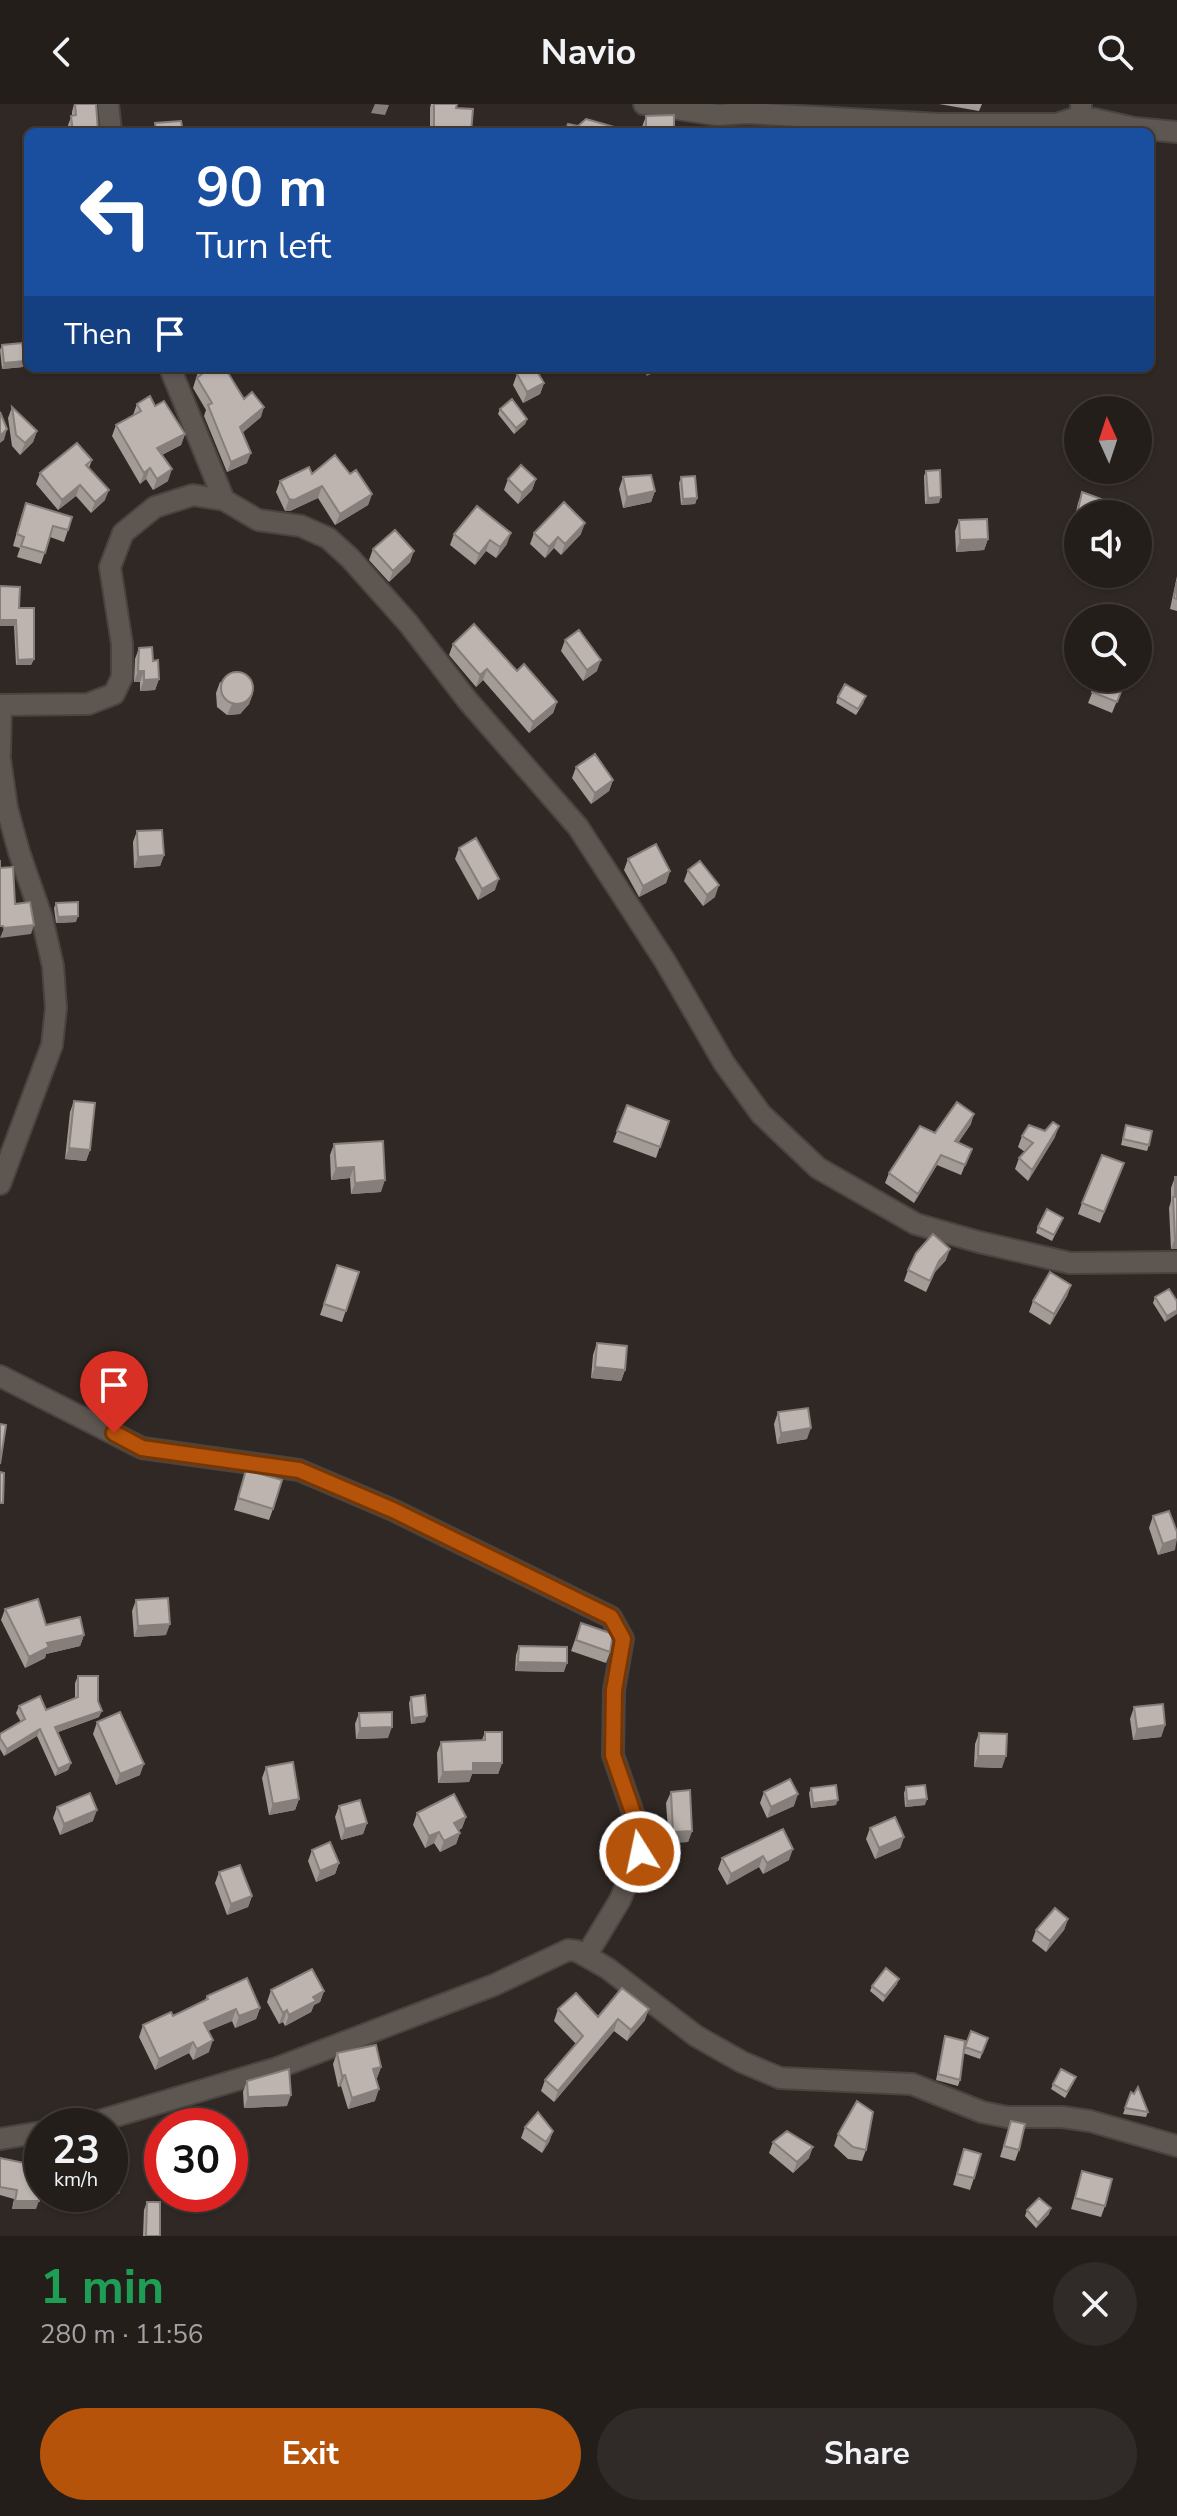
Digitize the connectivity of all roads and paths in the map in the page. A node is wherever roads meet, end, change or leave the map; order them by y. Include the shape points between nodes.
1 (108, 104) edge
2 (644, 104) edge
3 (718, 109) edge
4 (1081, 110) edge
5 (111, 128) edge
6 (1134, 128) edge
7 (1154, 130) edge
8 (1177, 132) edge
9 (172, 372) edge
10 (224, 500) junction
11 (0, 705) edge
12 (0, 756) edge
13 (0, 1184) edge
14 (1177, 1262) edge
15 (0, 1376) edge
16 (586, 1956) junction
17 (128, 2112) edge
18 (24, 2135) edge
19 (0, 2139) edge
20 (1177, 2146) edge

1 - 5 street
2 - 3 street
3 - 4 street via 938,124 1057,124
4 - 6 street
7 - 8 street
9 - 10 street
10 - 11 street via 193,495 155,507 123,533 110,567 122,644 122,677 114,694 88,704
10 - 14 street via 258,520 301,526 328,538 408,623 578,827 724,1063 761,1114 818,1168 916,1224 979,1242 1070,1263
11 - 12 street
12 - 13 street via 7,808 53,966 56,1008 52,1045
15 - 16 street via 142,1448 299,1470 611,1617 623,1639 614,1690 613,1755 641,1836 640,1852 620,1900
16 - 17 street via 568,1950 494,1985 277,2068
16 - 20 street via 696,2036 780,2078 912,2084 982,2112 1090,2121
18 - 19 street

